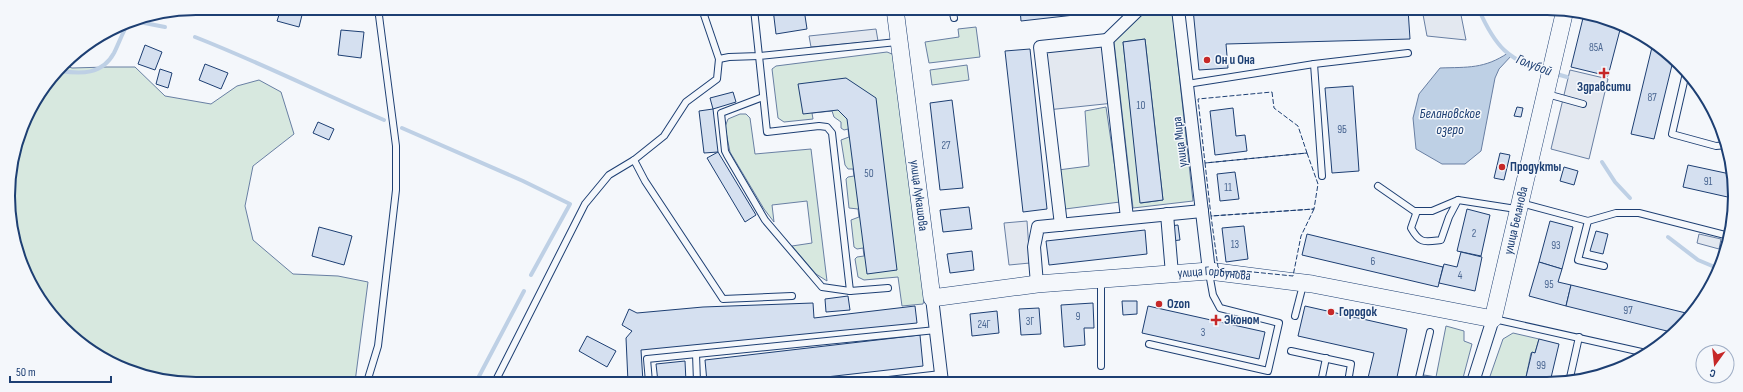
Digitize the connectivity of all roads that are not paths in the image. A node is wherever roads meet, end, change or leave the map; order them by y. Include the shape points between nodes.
1 (379, 15) edge
2 (704, 15) edge
3 (755, 15) edge
4 (896, 15) edge
5 (953, 15) edge
6 (1133, 15) edge
7 (1179, 15) edge
8 (1563, 16) edge
9 (954, 18) dead end
10 (1107, 40) junction
11 (899, 42) junction
12 (1408, 53) dead end
13 (759, 56) junction
14 (718, 60) junction
15 (1314, 64) junction
16 (1685, 79) edge
17 (1187, 84) junction
18 (1546, 91) junction
19 (764, 97) junction
20 (1583, 104) dead end
21 (1721, 146) edge
22 (634, 160) junction
23 (1322, 176) dead end
24 (1378, 186) dead end
25 (1458, 200) junction
26 (1519, 206) junction
27 (1202, 211) junction
28 (1417, 211) junction
29 (1167, 214) junction
30 (1127, 218) junction
31 (1588, 221) junction
32 (1061, 225) junction
33 (1724, 235) edge
34 (1604, 266) dead end
35 (1209, 271) junction
36 (1172, 274) junction
37 (1101, 279) junction
38 (1303, 282) junction
39 (1037, 284) junction
40 (888, 288) dead end
41 (850, 291) junction
42 (792, 296) dead end
43 (932, 298) junction
44 (1295, 316) dead end
45 (1493, 318) junction
46 (936, 330) junction
47 (1430, 332) dead end
48 (1579, 337) junction
49 (1148, 344) dead end
50 (1291, 351) dead end
51 (1640, 352) edge
52 (696, 354) junction
53 (1326, 358) junction
54 (1101, 366) dead end
55 (1571, 375) edge
56 (369, 377) edge
57 (498, 377) edge
58 (648, 377) edge
59 (697, 377) edge
60 (941, 377) edge
61 (1322, 377) edge
62 (1349, 377) edge
63 (1419, 377) edge
64 (1475, 377) edge

1 - 56 lane via 396,146 396,190 378,346
2 - 14 lane
3 - 13 lane
4 - 11 street, улица Лукашова
5 - 9 lane
6 - 10 street
7 - 17 street, улица Мира
8 - 18 street, улица Беланова
10 - 30 street
10 - 32 street via 1040,47
11 - 13 lane
11 - 43 street, улица Лукашова
12 - 15 lane
13 - 14 lane
13 - 19 lane
14 - 22 lane via 717,79 686,102 664,136
15 - 17 lane
15 - 23 lane
16 - 21 lane via 1672,134
17 - 27 street, улица Мира
18 - 20 lane
18 - 26 street, улица Беланова
19 - 41 lane via 767,132 819,126 827,128 832,133
19 - 41 lane via 721,113 725,152 766,220 822,287
22 - 42 lane via 645,181 723,299
22 - 57 lane via 609,175 585,204
24 - 28 lane
25 - 26 lane
25 - 28 lane via 1432,211
25 - 28 lane via 1441,240 1424,242 1416,237 1411,228
26 - 31 lane
26 - 45 street, улица Беланова
27 - 29 street
27 - 35 street, улица Мира
29 - 30 street
29 - 36 street
30 - 32 street
31 - 33 lane via 1616,213 1639,213
31 - 34 lane via 1578,260
32 - 39 street via 1038,227 1034,247
35 - 36 street, улица Горбунова
35 - 38 street, улица Горбунова
35 - 49 lane via 1213,295 1220,308 1278,323 1268,371
36 - 37 street, улица Горбунова
37 - 39 street, улица Горбунова
37 - 54 lane
38 - 44 lane
38 - 45 street, улица Горбунова
39 - 43 street, улица Горбунова
40 - 41 lane
43 - 46 street, улица Лукашова
45 - 48 lane
45 - 64 street, улица Беланова
46 - 52 lane
46 - 60 street, улица Лукашова
47 - 63 lane
48 - 51 lane
48 - 55 lane
50 - 53 lane
52 - 58 lane via 646,359
52 - 59 lane
53 - 61 lane
53 - 62 lane via 1351,364

